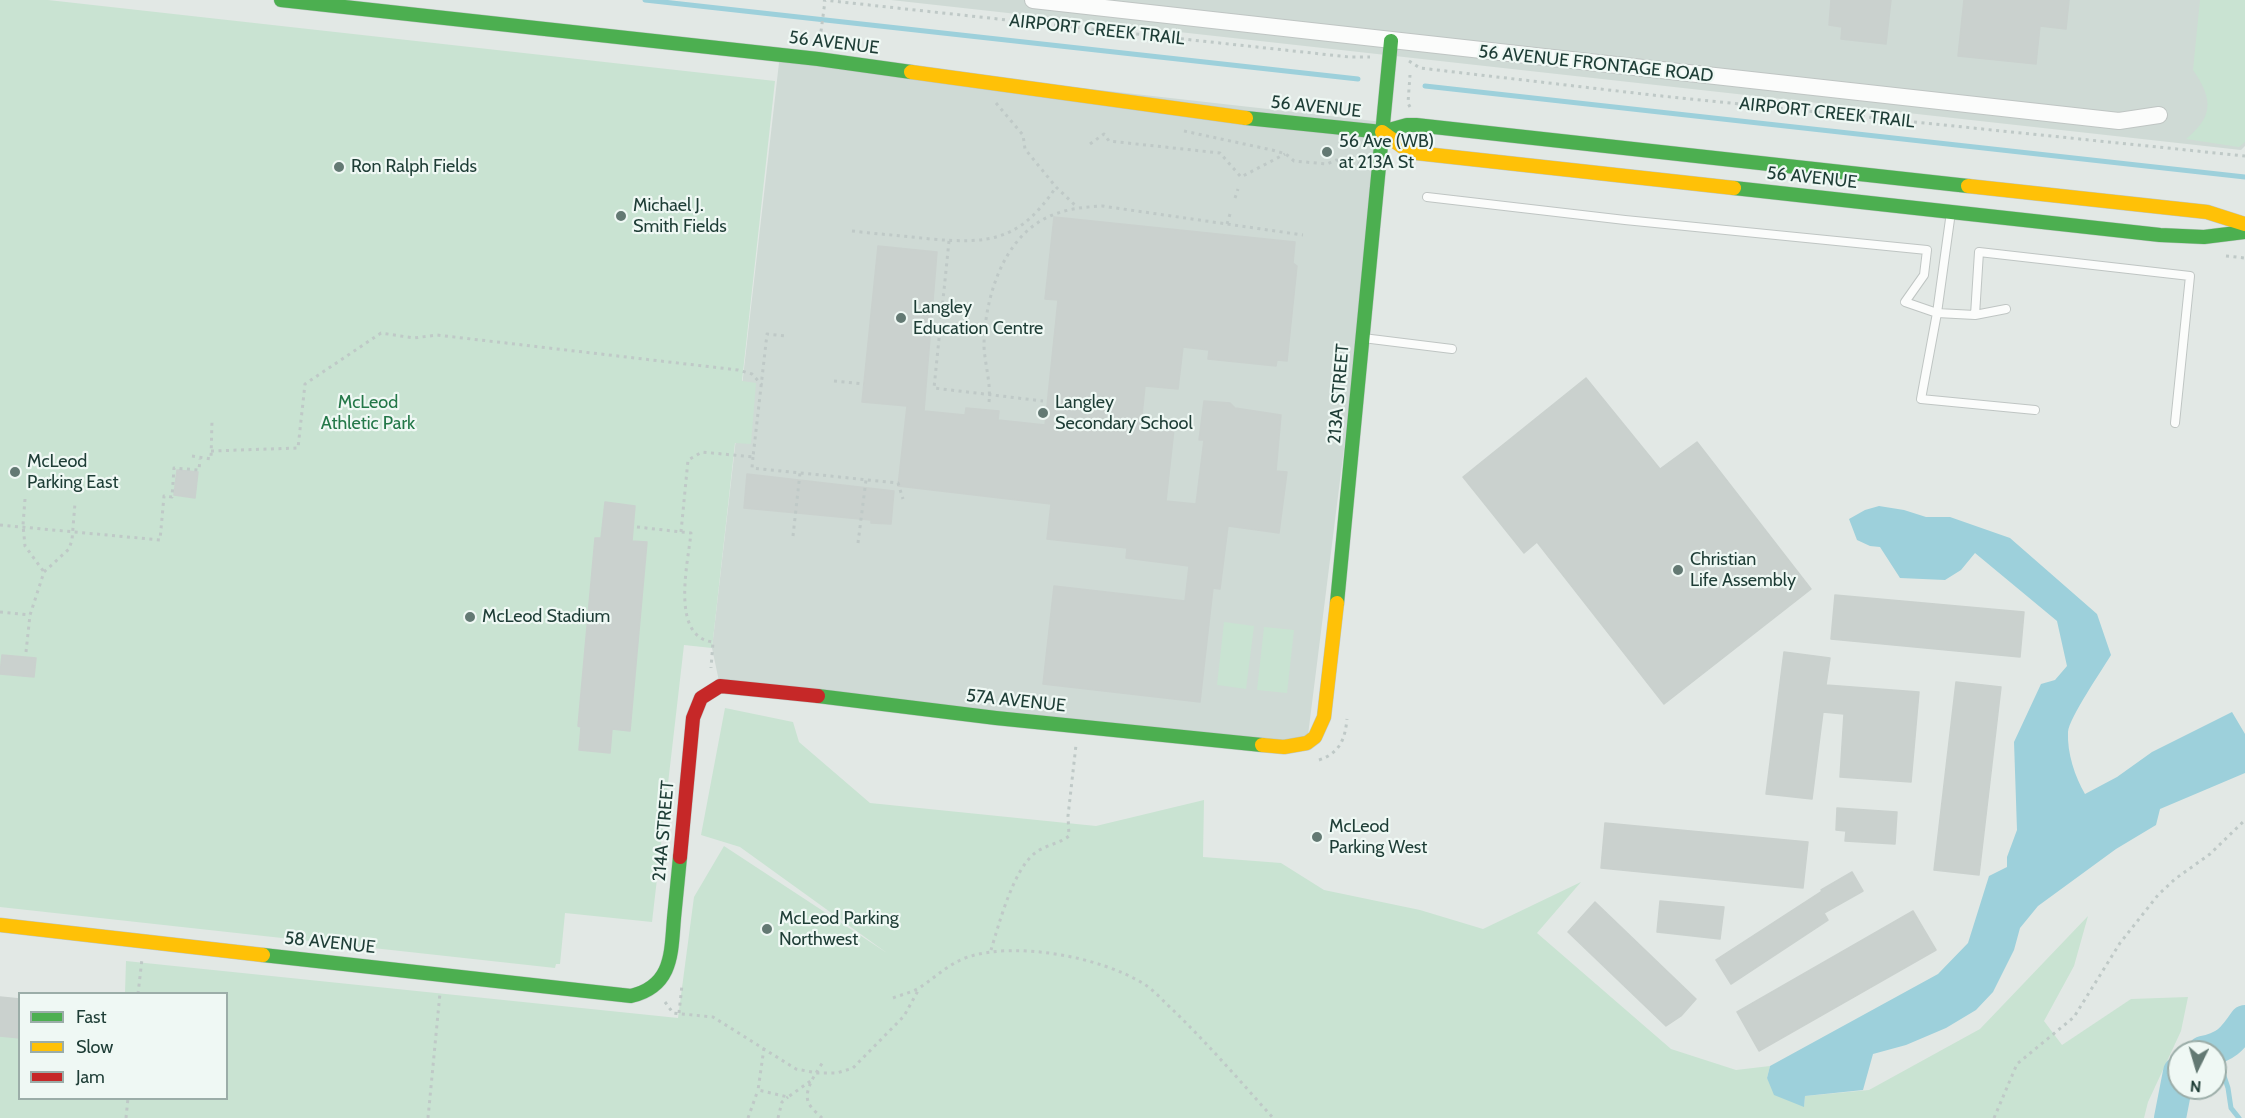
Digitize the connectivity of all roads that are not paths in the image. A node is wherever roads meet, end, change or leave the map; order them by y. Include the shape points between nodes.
1 (281, 0) edge
2 (1033, 0) edge
3 (1391, 41) junction
4 (2159, 115) dead end
5 (1382, 132) junction
6 (1969, 186) junction
7 (1427, 197) dead end
8 (1951, 212) junction
9 (2245, 224) edge
10 (2245, 232) edge
11 (2006, 309) dead end
12 (1937, 314) junction
13 (1975, 315) junction
14 (1363, 338) junction
15 (1452, 349) dead end
16 (2035, 410) dead end
17 (2175, 423) dead end
18 (720, 686) joint
19 (1307, 743) joint
20 (0, 925) edge
21 (654, 987) joint

1 - 5 main road, 56 AVENUE via 818,59 1248,118
2 - 3 street, 56 AVENUE FRONTAGE ROAD
3 - 4 street, 56 AVENUE FRONTAGE ROAD via 2119,121
3 - 5 main road, 213A STREET
5 - 6 main road, 56 AVENUE via 1416,125
5 - 8 main road, 56 AVENUE via 1416,153
5 - 14 main road, 213A STREET
6 - 8 main road
6 - 9 main road, 56 AVENUE via 2207,212
7 - 12 lane via 1927,250 1924,274 1905,302
8 - 10 main road, 56 AVENUE via 2160,235 2204,237
8 - 12 lane
11 - 13 lane
12 - 13 lane
12 - 16 lane via 1921,399
13 - 17 lane via 1980,252 2190,276
14 - 15 lane
14 - 19 main road, 213A STREET via 1324,717 1315,737
18 - 19 main road, 57A AVENUE via 1284,747
18 - 21 main road, 214A STREET via 708,690 695,707 670,961
20 - 21 main road, 58 AVENUE via 631,996

